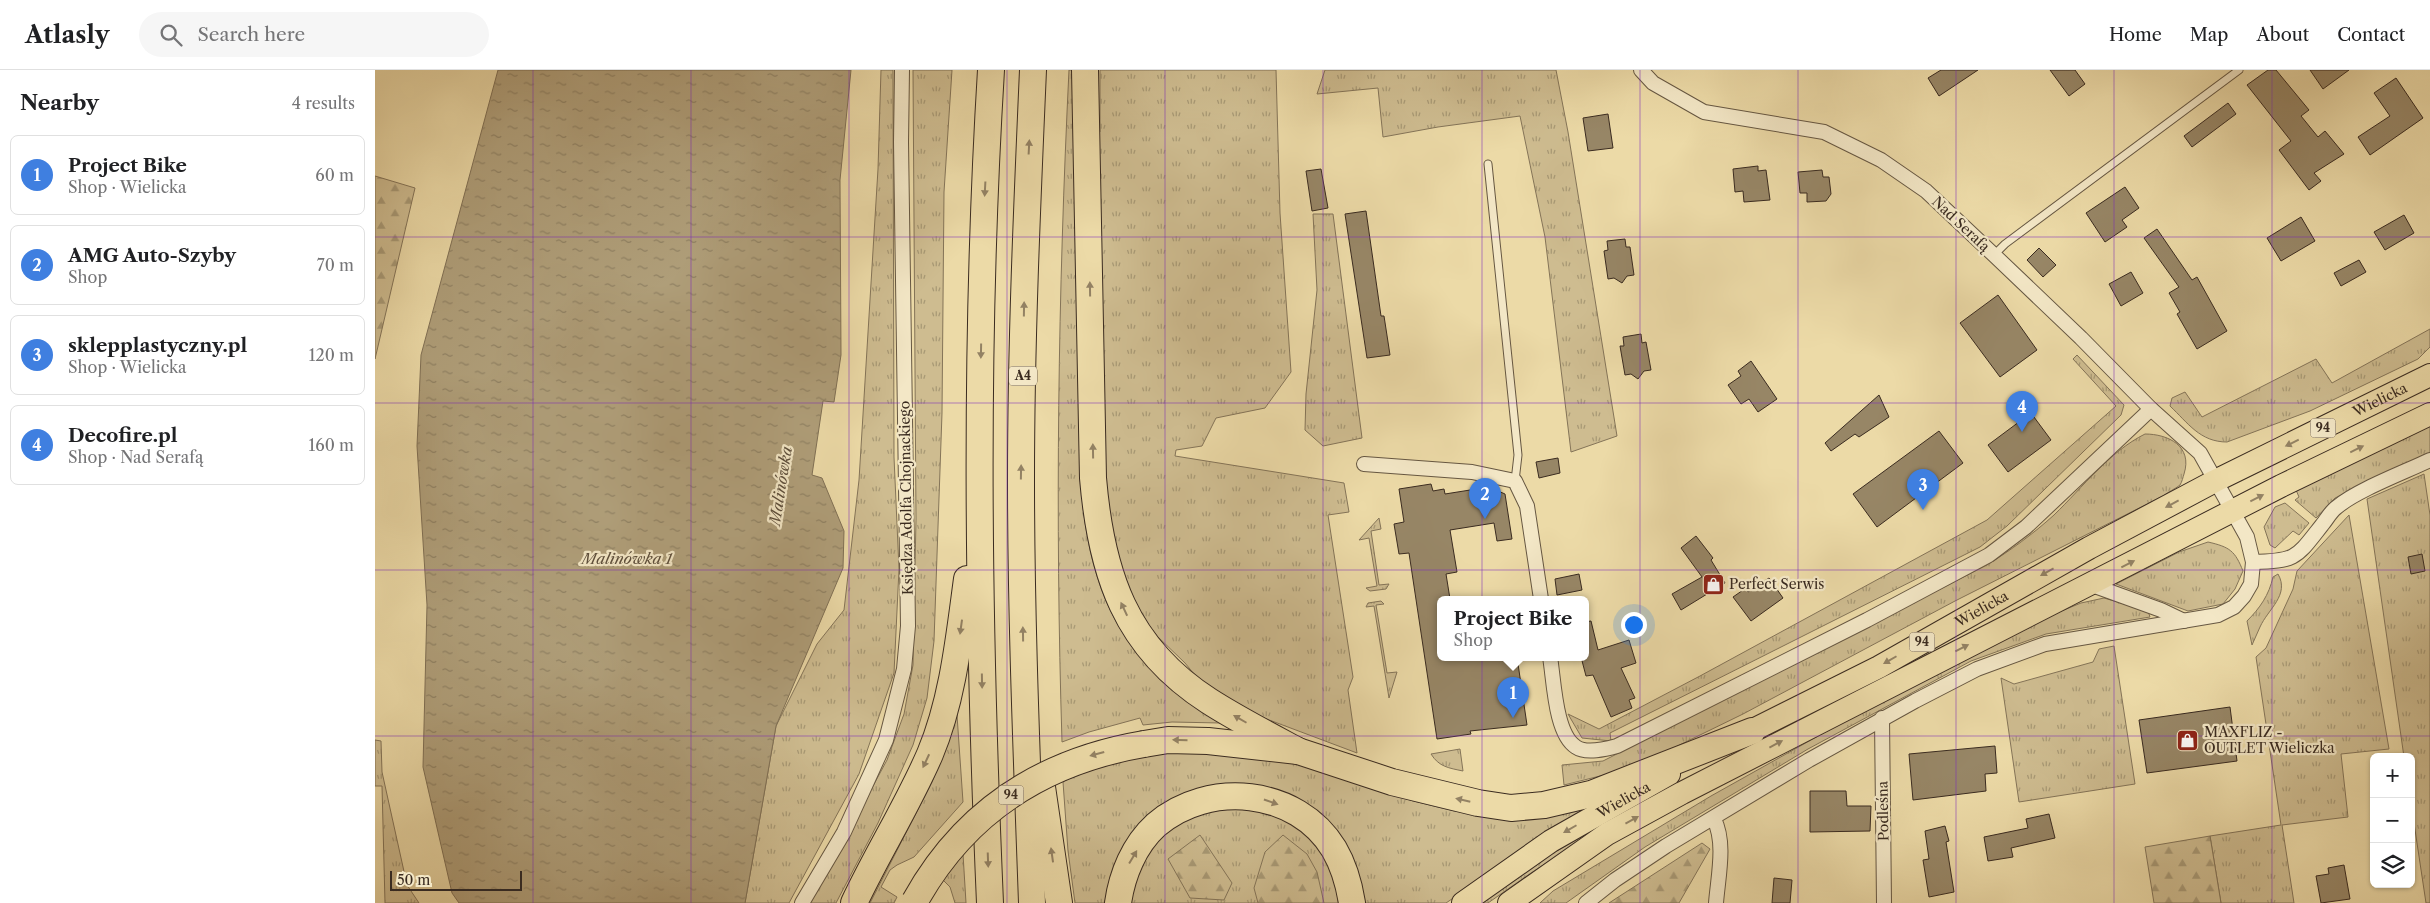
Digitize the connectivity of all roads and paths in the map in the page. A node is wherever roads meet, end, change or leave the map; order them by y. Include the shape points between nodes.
1 (903, 70) edge
2 (991, 70) edge
3 (1033, 70) edge
4 (1085, 70) edge
5 (1641, 70) edge
6 (2239, 70) edge
7 (1488, 164) dead end
8 (1994, 255) junction
9 (2430, 375) edge
10 (2151, 409) junction
11 (2430, 414) edge
12 (2430, 460) edge
13 (1364, 464) dead end
14 (980, 474) junction
15 (1515, 481) junction
16 (2215, 481) junction
17 (2233, 510) junction
18 (2253, 562) junction
19 (2089, 584) junction
20 (1541, 596) edge
21 (2183, 621) junction
22 (1551, 661) edge
23 (1023, 683) junction
24 (1882, 718) junction
25 (1752, 731) junction
26 (1298, 751) junction
27 (1714, 819) junction
28 (915, 902) edge
29 (802, 903) edge
30 (854, 903) edge
31 (990, 903) edge
32 (1032, 903) edge
33 (1059, 903) edge
34 (1118, 903) edge
35 (1352, 903) edge
36 (1463, 903) edge
37 (1509, 903) edge
38 (1586, 903) edge
39 (1716, 903) edge
40 (1884, 903) edge

1 - 29 street, Księdza Adolfa Chojnackiego via 901,142 908,626 904,669 886,740 843,832
2 -> 14 highway via 985,196
23 -> 3 highway, A4 via 1021,469 1024,269
26 -> 4 highway via 1207,700 1162,663 1128,617 1106,564 1093,478
5 - 8 street, Nad Serafą via 1653,83 1703,112 1824,132 1881,160 1926,191
6 - 8 lane
7 - 15 lane via 1517,455
8 - 10 street, Nad Serafą
9 -> 16 main road, Wielicka / 94
10 - 16 street, Nad Serafą via 2200,453
10 - 22 street via 2026,527 1989,555 1617,746 1602,750 1577,748 1566,739 1559,719
17 -> 11 main road, Wielicka / 94
12 - 18 street via 2336,507 2306,547 2293,558 2281,562
13 - 15 street via 1473,472
14 -> 30 highway via 955,668 943,715 910,796
14 -> 31 highway via 980,586
15 - 20 street via 1527,506
16 - 17 street, Nad Serafą
16 -> 25 main road, Wielicka / 94 via 1879,667
17 - 18 street, Nad Serafą via 2247,537
19 -> 17 main road, Wielicka / 94
18 - 21 street via 2251,584 2234,608 2218,615
19 - 21 street
37 -> 19 main road, Wielicka / 94 via 1615,829
21 - 24 street via 2045,644 1977,670
23 - 32 highway, A4
33 -> 23 highway via 1036,743
24 - 27 street
24 - 40 street, Podleśna
25 -> 26 highway via 1591,794 1544,805 1511,808 1391,782
25 -> 36 main road, Wielicka via 1621,799 1551,841
26 -> 28 highway, 94, bridge via 1168,740 1088,756 1043,775 1000,803 940,860
27 - 38 street via 1666,846
27 - 39 street via 1719,829 1720,860
34 -> 35 highway via 1120,884 1129,862 1155,826 1189,805 1228,796 1264,799 1285,806 1319,831 1343,868

